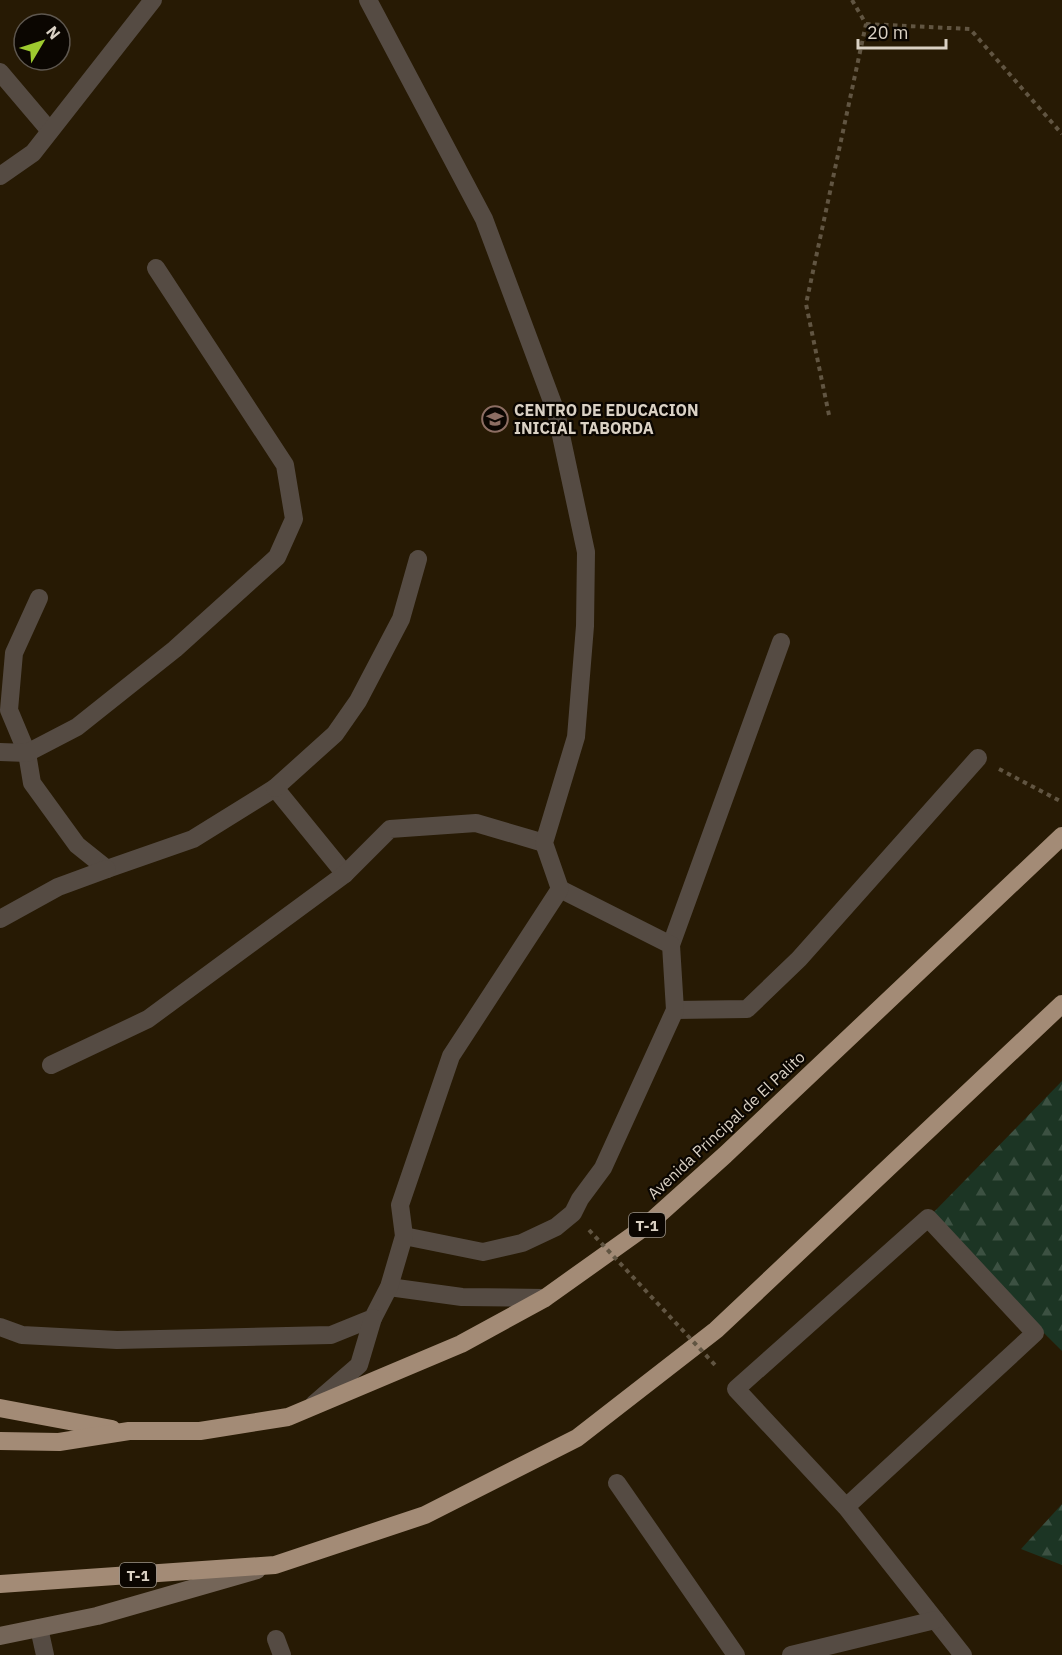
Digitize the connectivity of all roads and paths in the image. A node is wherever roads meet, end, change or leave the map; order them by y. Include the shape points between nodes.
1 (153, 0) edge
2 (368, 0) edge
3 (852, 0) edge
4 (866, 24) junction
5 (0, 72) edge
6 (50, 131) junction
7 (1062, 134) edge
8 (0, 176) edge
9 (156, 268) dead end
10 (829, 415) dead end
11 (418, 559) dead end
12 (39, 598) dead end
13 (781, 642) dead end
14 (0, 752) edge
15 (27, 753) junction
16 (978, 758) joint
17 (275, 788) junction
18 (1062, 802) edge
19 (1062, 836) edge
20 (544, 843) junction
21 (107, 869) junction
22 (345, 874) junction
23 (560, 889) junction
24 (0, 919) edge
25 (671, 945) junction
26 (1062, 1004) edge
27 (675, 1010) junction
28 (51, 1065) dead end
29 (589, 1230) dead end
30 (404, 1236) junction
31 (389, 1287) junction
32 (545, 1298) junction
33 (373, 1317) junction
34 (0, 1327) edge
35 (716, 1366) dead end
36 (0, 1408) edge
37 (310, 1408) junction
38 (129, 1431) junction
39 (0, 1441) edge
40 (617, 1483) dead end
41 (846, 1507) junction
42 (275, 1565) junction
43 (0, 1584) edge
44 (935, 1620) junction
45 (39, 1628) junction
46 (0, 1636) edge
47 (45, 1655) edge
48 (736, 1655) edge
49 (790, 1655) edge
50 (963, 1655) edge

1 - 6 street
2 - 20 street via 484,219 556,412 584,541 585,626 576,737
3 - 4 path
4 - 7 path via 970,29
4 - 10 path via 806,304
5 - 6 street
6 - 8 street via 33,153
9 - 15 street via 285,465 294,519 277,557 175,649 77,727
11 - 17 street via 401,619 358,701 335,735
12 - 15 street via 14,653 9,710
13 - 25 street
14 - 15 street
15 - 21 street via 32,783 77,845
16 - 18 path
16 - 27 street via 799,959 747,1009
17 - 21 street via 193,839
17 - 22 street
19 - 32 highway, Avenida Principal de El Palito / T-1 via 646,1226
20 - 22 street via 476,823 390,829
20 - 23 street
21 - 24 street via 58,887
22 - 28 street via 148,1019
23 - 25 street
23 - 30 street via 451,1056 400,1204
25 - 27 street
26 - 42 highway, T-1 via 716,1330 577,1438 425,1515
27 - 30 street via 603,1168 573,1213 556,1227 522,1243 483,1252
29 - 35 path, bridge
30 - 31 street
31 - 32 street via 462,1296
31 - 33 street
32 - 37 highway, Avenida Principal de El Palito / T-1 via 461,1344
33 - 34 street via 331,1335 117,1340 22,1335
33 - 37 street via 359,1365
36 - 38 highway, T-1
37 - 38 highway, Avenida Principal de El Palito / T-1 via 288,1417 200,1431
38 - 39 highway via 59,1442
40 - 48 street
41 - 41 street via 1035,1333 928,1218 736,1389
41 - 44 street
42 - 43 highway, T-1
42 - 45 main road via 97,1616
44 - 49 street
44 - 50 street
45 - 46 main road
45 - 47 street

